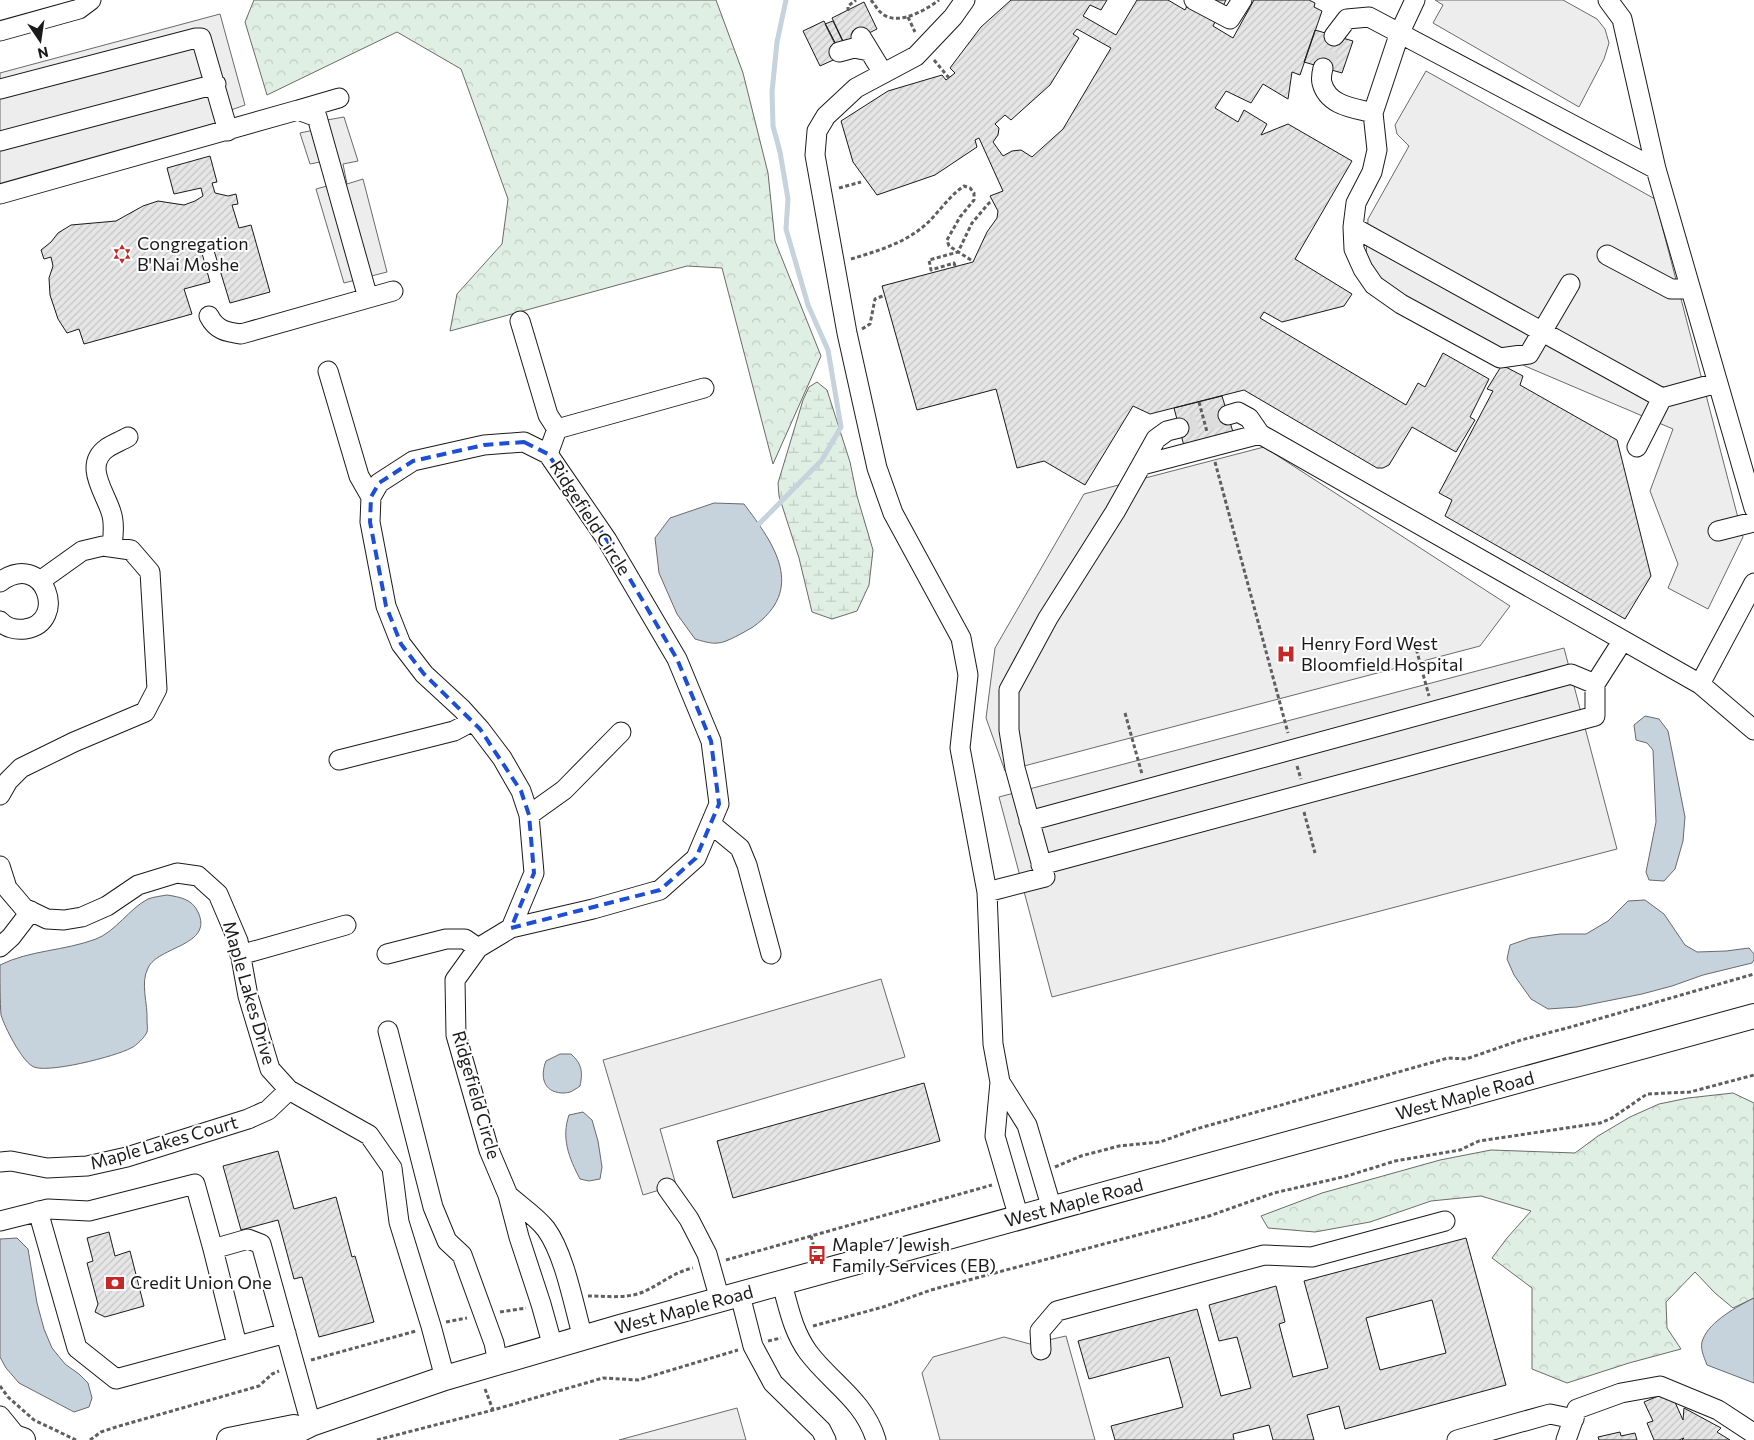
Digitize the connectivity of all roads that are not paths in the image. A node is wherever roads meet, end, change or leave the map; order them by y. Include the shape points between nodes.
1 (91, 0) edge
2 (965, 0) edge
3 (1194, 0) edge
4 (1242, 0) edge
5 (1415, 0) edge
6 (1608, 0) edge
7 (0, 31) edge
8 (1400, 32) junction
9 (1334, 36) tunnel mouth
10 (852, 47) dead end
11 (1323, 68) tunnel mouth
12 (883, 73) junction
13 (216, 84) junction
14 (0, 89) edge
15 (339, 98) dead end
16 (298, 110) junction
17 (1373, 113) junction
18 (228, 131) junction
19 (0, 141) edge
20 (1656, 169) junction
21 (0, 194) edge
22 (1353, 227) junction
23 (1607, 255) dead end
24 (1570, 284) dead end
25 (1690, 290) junction
26 (393, 291) dead end
27 (368, 298) junction
28 (209, 316) dead end
29 (520, 321) dead end
30 (1544, 331) junction
31 (328, 372) dead end
32 (1717, 383) junction
33 (704, 388) dead end
34 (1662, 398) junction
35 (1228, 415) tunnel mouth
36 (1179, 428) tunnel mouth
37 (557, 429) junction
38 (1260, 434) junction
39 (128, 437) dead end
40 (1637, 448) dead end
41 (548, 454) junction
42 (1142, 465) junction
43 (371, 497) junction
44 (1754, 508) edge
45 (1754, 522) edge
46 (1718, 531) dead end
47 (112, 547) junction
48 (40, 581) junction
49 (0, 582) edge
50 (1754, 583) edge
51 (0, 620) edge
52 (1624, 640) junction
53 (1595, 684) junction
54 (1700, 684) junction
55 (473, 721) junction
56 (1754, 730) edge
57 (622, 732) dead end
58 (339, 760) dead end
59 (3, 783) edge
60 (528, 815) junction
61 (1029, 821) junction
62 (711, 824) junction
63 (1041, 864) junction
64 (0, 866) edge
65 (987, 892) junction
66 (31, 911) junction
67 (346, 925) dead end
68 (511, 928) junction
69 (0, 947) edge
70 (478, 948) junction
71 (387, 954) dead end
72 (770, 954) dead end
73 (240, 955) junction
74 (1754, 1016) edge
75 (388, 1030) dead end
76 (1000, 1082) junction
77 (289, 1090) junction
78 (0, 1162) edge
79 (667, 1188) dead end
80 (508, 1195) junction
81 (1052, 1209) junction
82 (38, 1211) junction
83 (1019, 1218) junction
84 (0, 1221) edge
85 (1445, 1221) dead end
86 (213, 1249) junction
87 (782, 1284) junction
88 (730, 1298) junction
89 (286, 1333) junction
90 (583, 1338) junction
91 (238, 1345) junction
92 (553, 1347) junction
93 (1040, 1350) dead end
94 (498, 1363) junction
95 (445, 1378) junction
96 (0, 1416) edge
97 (1574, 1419) junction
98 (311, 1424) junction
99 (1754, 1435) edge
100 (13, 1436) edge
101 (229, 1440) edge
102 (279, 1440) edge
103 (826, 1440) edge
104 (876, 1440) edge
105 (1460, 1440) edge
106 (1566, 1440) edge

1 - 7 street via 79,9
2 - 12 street via 916,56
3 - 4 street via 1230,19
5 - 8 street
6 - 20 street via 1622,19
8 - 9 street via 1369,17 1347,18
8 - 17 street
8 - 20 street
10 - 12 street
11 - 17 street via 1321,82 1330,98 1344,106
12 - 65 street via 856,88 826,116 816,131 815,155 847,333 877,468 893,513 961,638 968,675 960,748
13 - 14 street via 203,40 196,38
13 - 18 street
13 - 19 street
15 - 16 street
16 - 18 street
16 - 27 street via 317,117
17 - 22 street via 1377,150 1372,172 1356,203
18 - 21 street
20 - 25 street
22 - 30 street
22 - 30 street via 1354,249 1374,285 1401,304 1500,358 1529,354
23 - 25 street via 1671,290
24 - 30 street
25 - 32 street
26 - 27 street
27 - 28 street via 241,334 217,328
29 - 37 street via 548,415
30 - 34 street
31 - 43 street via 359,476
32 - 34 street
32 - 44 street
33 - 37 street
34 - 40 street
35 - 38 street via 1238,412 1249,418
36 - 42 street via 1156,440
37 - 41 street
38 - 42 street
38 - 52 street
39 - 47 street via 106,448 98,457 95,470 112,514
41 - 43 street, Ridgefield Circle via 524,442 484,445 413,461 379,483
41 - 62 street, Ridgefield Circle via 607,540 677,659 711,741 719,804
42 - 61 street via 1008,690 1009,730 1015,768
43 - 55 street via 370,522 377,564 386,606 401,644 424,674
45 - 46 street
47 - 48 street via 82,550
47 - 59 street via 131,550 150,572 157,689 145,712 21,768
48 - 49 street via 26,574 16,574
48 - 51 street via 49,600 44,618 29,629 20,630 10,628
50 - 54 street
52 - 53 street
52 - 54 street
53 - 61 street via 1571,674
53 - 63 street via 1595,716
54 - 56 street
55 - 58 street via 454,731
55 - 60 street via 502,758 521,791
57 - 60 street via 564,790
60 - 68 street via 534,874
61 - 63 street
62 - 68 street, Ridgefield Circle via 696,858 660,890
62 - 72 street via 740,848
63 - 65 street via 1045,877
64 - 66 street, Maple Lakes Drive via 7,888 24,908
65 - 76 street via 993,1044
66 - 69 street
66 - 73 street, Maple Lakes Drive via 47,919 82,917 107,906 138,885 177,873 198,876 218,894 238,941
67 - 73 street
68 - 70 street, Ridgefield Circle
70 - 71 street via 465,939 446,939
70 - 80 street, Ridgefield Circle via 455,980 456,1035 489,1150
73 - 77 street, Maple Lakes Drive via 248,996 270,1069
74 - 81 main road, West Maple Road
75 - 94 street via 433,1207 446,1241 462,1255
76 - 81 street via 1028,1126
76 - 83 street via 995,1136
77 - 78 street, Maple Lakes Court via 268,1110 248,1119 127,1157 87,1166 47,1168
77 - 95 street, Maple Lakes Drive via 369,1135 392,1168 399,1222
79 - 88 street via 689,1219
80 - 90 street, Ridgefield Circle via 545,1227 550,1236 562,1262
80 - 92 street, Ridgefield Circle
81 - 83 main road, West Maple Road
82 - 84 street
82 - 86 street via 48,1208 89,1211 195,1184
82 - 91 street via 77,1348 116,1379
83 - 87 main road, West Maple Road
85 - 93 street via 1312,1257 1264,1255 1057,1311 1040,1331
86 - 89 street via 248,1239 262,1244
86 - 91 street
87 - 88 main road, West Maple Road
87 - 104 street via 795,1332 818,1364 858,1405 872,1426
88 - 90 main road, West Maple Road
88 - 103 street via 773,1383 821,1430
89 - 91 street
89 - 98 street
90 - 92 main road, West Maple Road
92 - 94 main road, West Maple Road
94 - 95 main road, West Maple Road
95 - 98 main road, West Maple Road
96 - 100 street
97 - 99 street via 1577,1409 1621,1393 1660,1386 1718,1410
97 - 105 street via 1550,1414
97 - 106 street
98 - 101 main road, West Maple Road
98 - 102 main road, West Maple Road

